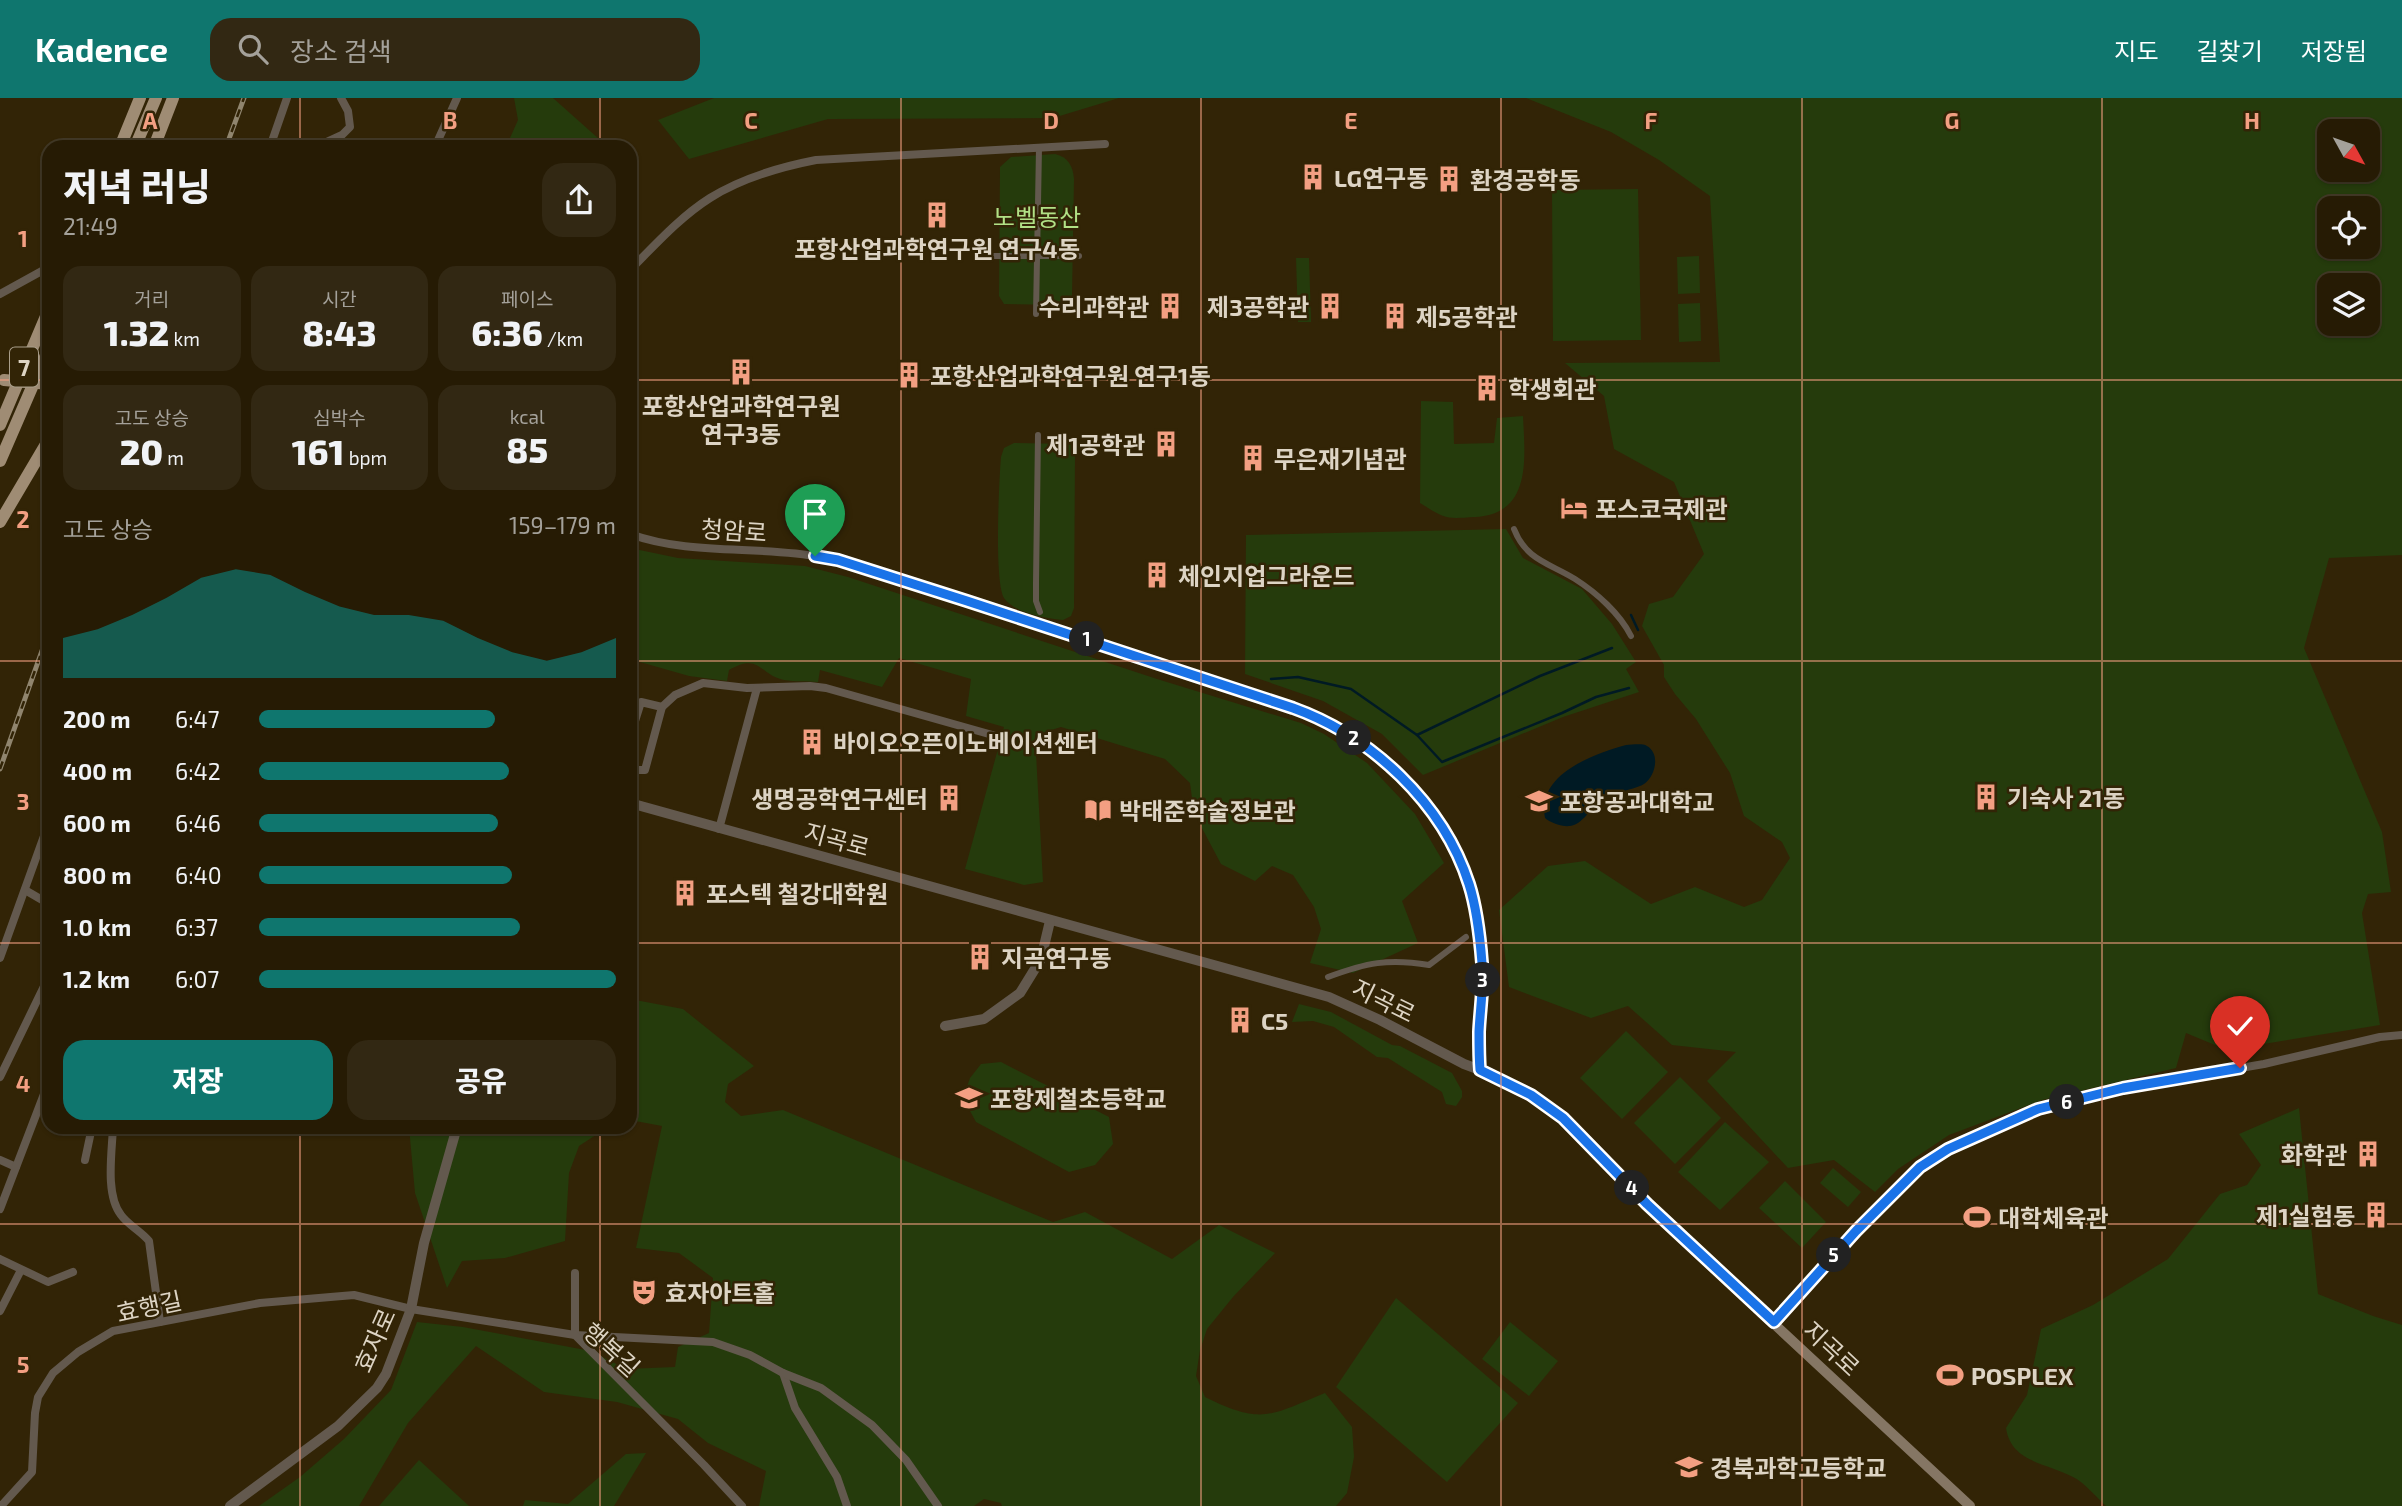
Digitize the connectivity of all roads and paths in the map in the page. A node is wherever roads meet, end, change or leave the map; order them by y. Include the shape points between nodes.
1 (140, 98) edge
2 (156, 98) edge
3 (173, 98) edge
4 (287, 98) edge
5 (341, 98) edge
6 (457, 98) edge
7 (123, 140) edge
8 (138, 140) edge
9 (157, 140) edge
10 (272, 140) edge
11 (331, 140) edge
12 (438, 140) edge
13 (1105, 144) dead end
14 (1039, 148) junction
15 (992, 256) dead end
16 (1037, 256) junction
17 (1079, 256) dead end
18 (637, 263) edge
19 (42, 271) edge
20 (0, 294) edge
21 (1036, 314) dead end
22 (42, 326) edge
23 (42, 364) edge
24 (2, 379) edge
25 (42, 383) edge
26 (0, 425) edge
27 (1038, 435) dead end
28 (42, 451) edge
29 (0, 461) edge
30 (0, 522) edge
31 (1514, 529) dead end
32 (637, 536) edge
33 (1040, 612) dead end
34 (1631, 636) dead end
35 (757, 688) junction
36 (662, 707) junction
37 (637, 715) edge
38 (996, 736) dead end
39 (637, 770) edge
40 (637, 805) edge
41 (719, 829) junction
42 (42, 842) edge
43 (25, 890) junction
44 (42, 900) edge
45 (1050, 921) junction
46 (1466, 937) dead end
47 (0, 958) edge
48 (1328, 976) dead end
49 (42, 990) edge
50 (945, 1026) dead end
51 (2402, 1035) edge
52 (1480, 1070) junction
53 (0, 1077) edge
54 (42, 1099) edge
55 (91, 1134) edge
56 (113, 1134) edge
57 (455, 1134) edge
58 (0, 1160) edge
59 (85, 1160) dead end
60 (16, 1167) junction
61 (0, 1209) edge
62 (0, 1259) edge
63 (21, 1270) junction
64 (73, 1272) dead end
65 (575, 1273) dead end
66 (411, 1309) junction
67 (0, 1311) edge
68 (160, 1322) junction
69 (1774, 1322) junction
70 (575, 1335) junction
71 (783, 1373) junction
72 (1, 1506) edge
73 (230, 1506) edge
74 (742, 1506) edge
75 (847, 1506) edge
76 (938, 1506) edge
77 (1970, 1506) edge

1 - 7 main road
2 - 8 main road
3 - 9 main road
4 - 10 street
5 - 11 street via 350,127
6 - 12 street
13 - 14 street
14 - 16 street
14 - 18 street via 816,160 773,170 712,197
15 - 16 street
16 - 17 street
16 - 21 street
19 - 20 street
22 - 26 main road, 7
23 - 29 main road, 7
24 - 25 main road, bridge
27 - 33 street via 1036,583
28 - 30 main road
31 - 34 street via 1524,549 1588,588 1625,623
32 - 52 street, 청암로 via 677,545 838,560 1293,708 1338,727 1377,755 1411,788 1443,830 1465,874 1476,914 1482,966
35 - 36 street via 703,683 675,695
35 - 38 street via 826,688
35 - 41 street
36 - 37 street via 641,702
36 - 39 street via 645,770
40 - 41 street, 지곡로
41 - 45 street, 지곡로
42 - 43 street
43 - 44 street
43 - 47 street
45 - 50 street via 1041,959 1020,993 984,1019
45 - 52 street, 지곡로 via 1329,997
46 - 48 street via 1429,965 1401,960 1360,965
49 - 53 street
51 - 69 street via 2123,1088 2038,1109 1948,1149 1920,1167
52 - 69 main road, 지곡로 via 1531,1095 1563,1118
54 - 60 street
55 - 59 street
56 - 68 street via 112,1198 119,1213 149,1241
57 - 66 street, 효자로
58 - 60 street
60 - 61 street
62 - 63 street
63 - 64 street via 48,1282
63 - 67 street
65 - 70 street
66 - 68 street, 효행길 via 362,1296 337,1295 260,1303
66 - 70 street, 행복길
66 - 73 street, 효자로 via 377,1388 338,1426
68 - 72 street, 효행길 via 113,1331 52,1374 38,1397 32,1472
69 - 77 main road, 지곡로
70 - 71 street via 713,1342
70 - 74 street, 행복길
71 - 75 street via 795,1408 837,1477
71 - 76 street via 821,1388 872,1425 906,1460

